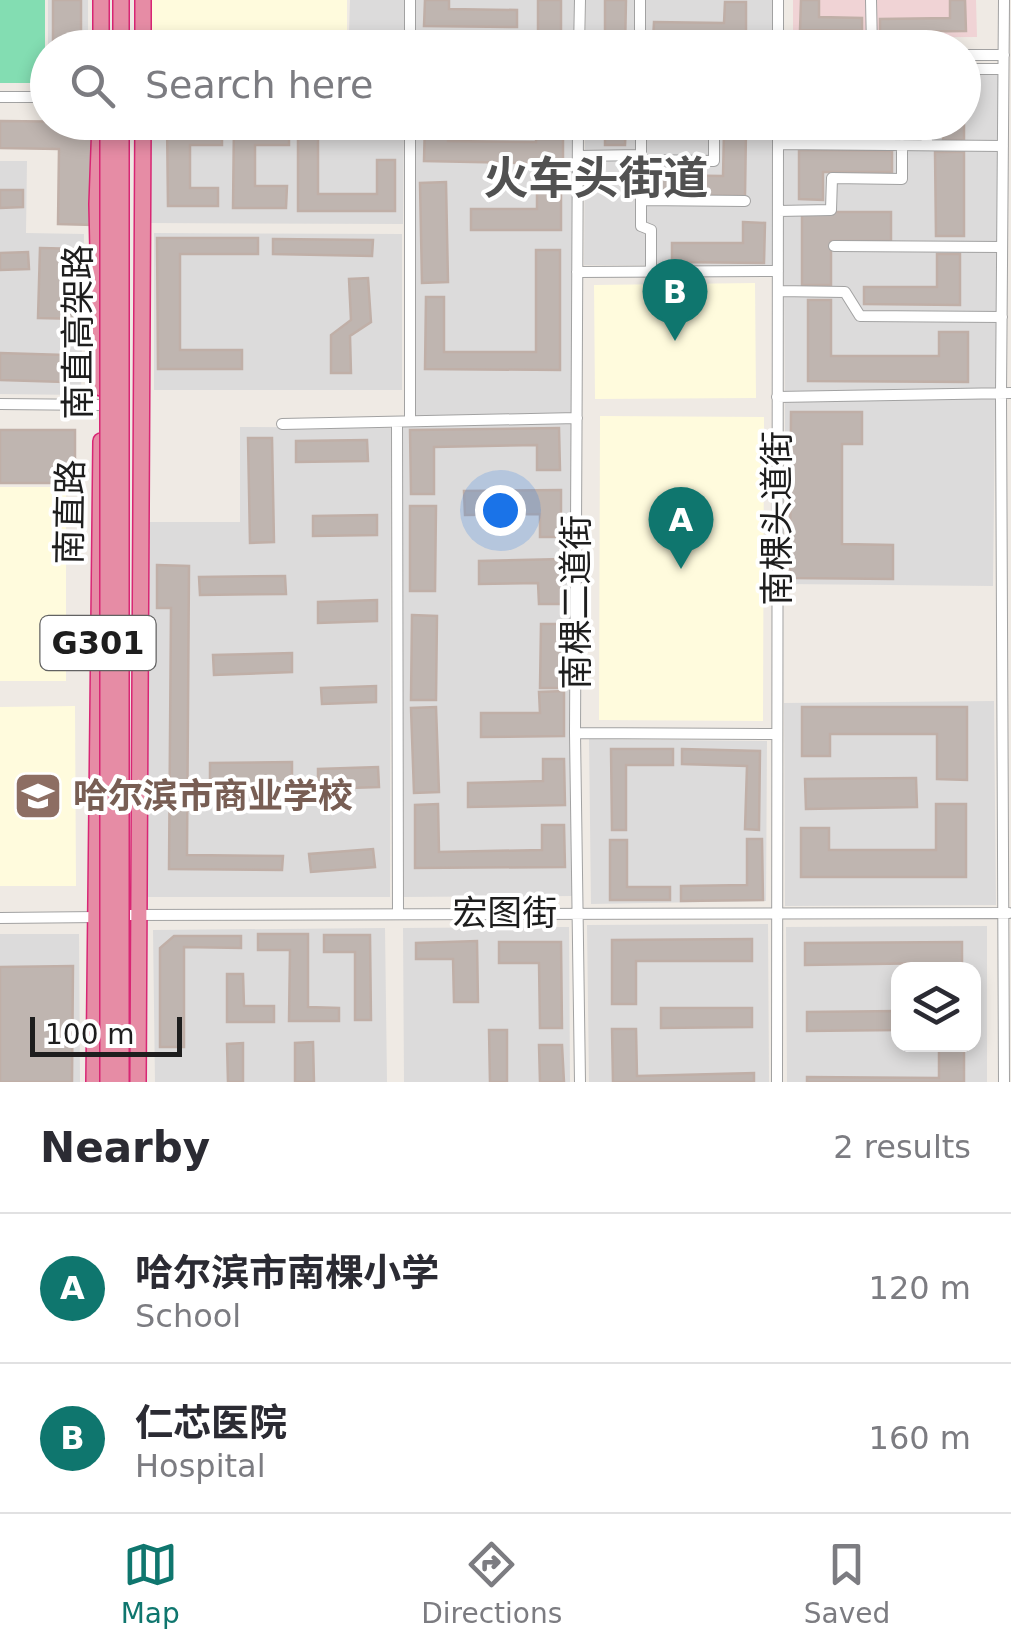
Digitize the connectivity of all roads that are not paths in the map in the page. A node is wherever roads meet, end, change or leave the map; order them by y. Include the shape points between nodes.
1 (105, 0) edge
2 (122, 0) edge
3 (143, 0) edge
4 (410, 0) edge
5 (580, 0) edge
6 (640, 0) edge
7 (778, 0) edge
8 (871, 0) edge
9 (1006, 2) edge
10 (105, 30) edge
11 (122, 30) edge
12 (143, 30) edge
13 (410, 30) edge
14 (579, 30) edge
15 (640, 30) edge
16 (778, 30) edge
17 (872, 30) edge
18 (1004, 55) junction
19 (981, 56) edge
20 (981, 69) edge
21 (1004, 69) junction
22 (0, 97) edge
23 (30, 97) edge
24 (99, 140) edge
25 (108, 140) edge
26 (122, 140) edge
27 (142, 140) edge
28 (410, 140) edge
29 (578, 140) edge
30 (641, 140) edge
31 (714, 140) edge
32 (778, 140) edge
33 (830, 140) edge
34 (927, 140) edge
35 (778, 144) junction
36 (830, 144) junction
37 (902, 145) junction
38 (927, 145) junction
39 (1003, 146) junction
40 (578, 156) junction
41 (641, 158) junction
42 (1007, 159) edge
43 (641, 200) junction
44 (745, 200) dead end
45 (778, 210) junction
46 (834, 246) dead end
47 (1002, 247) junction
48 (778, 271) junction
49 (577, 272) junction
50 (652, 272) junction
51 (778, 291) junction
52 (1006, 292) edge
53 (1002, 318) junction
54 (1008, 396) edge
55 (777, 397) junction
56 (0, 404) edge
57 (101, 405) junction
58 (577, 418) junction
59 (397, 422) junction
60 (410, 422) junction
61 (282, 424) dead end
62 (575, 733) junction
63 (776, 734) junction
64 (139, 913) junction
65 (398, 913) junction
66 (577, 913) junction
67 (777, 913) junction
68 (1008, 913) edge
69 (0, 918) edge
70 (94, 918) junction
71 (94, 1082) edge
72 (108, 1082) edge
73 (121, 1082) edge
74 (138, 1082) edge
75 (580, 1082) edge
76 (777, 1082) edge
77 (1004, 1082) edge

1 - 10 highway
2 - 11 highway
3 - 12 highway
4 - 13 street
5 - 14 street
6 - 15 street
7 - 16 street
8 - 17 street
9 - 18 street
18 - 19 street
18 - 21 street
20 - 21 street
21 - 39 street
22 - 23 street
24 - 57 highway, 南直路 / G301
25 - 72 highway, 南直高架路, bridge
26 - 73 highway, 南直高架路, bridge
27 - 64 highway, 南直路 / G301
28 - 60 street
29 - 40 street, 南棵二道街
30 - 41 street
31 - 41 street via 714,162
32 - 35 street, 南棵头道街
33 - 36 street
34 - 38 street
35 - 36 street
35 - 45 street, 南棵头道街
36 - 37 street
37 - 38 street
37 - 45 street via 902,179 832,178 832,210
38 - 39 street
39 - 42 street
40 - 41 street
40 - 49 street, 南棵二道街
41 - 43 street
42 - 47 street
43 - 44 street
43 - 50 street via 641,226 651,230
45 - 48 street, 南棵头道街
46 - 47 street
47 - 52 street
48 - 50 street
48 - 51 street, 南棵头道街
49 - 50 street
49 - 58 street, 南棵二道街
51 - 53 street via 845,292 860,316
51 - 55 street, 南棵头道街
52 - 53 street
53 - 54 street
54 - 55 street
54 - 68 street
55 - 63 street, 南棵头道街
56 - 57 street
57 - 70 highway, 南直路 / G301
58 - 60 street
58 - 62 street, 南棵二道街
59 - 60 street
59 - 61 street
59 - 65 street
62 - 63 street
62 - 66 street, 南棵二道街
63 - 67 street, 南棵头道街
64 - 65 street, 宏图街
64 - 70 street, 宏图街
64 - 74 highway, 南直路 / G301
65 - 66 street, 宏图街
66 - 67 street, 宏图街
66 - 75 street, 南棵二道街
67 - 68 street, 宏图街
67 - 76 street, 南棵头道街
68 - 77 street
69 - 70 street, 宏图街
70 - 71 highway, 南直路 / G301

